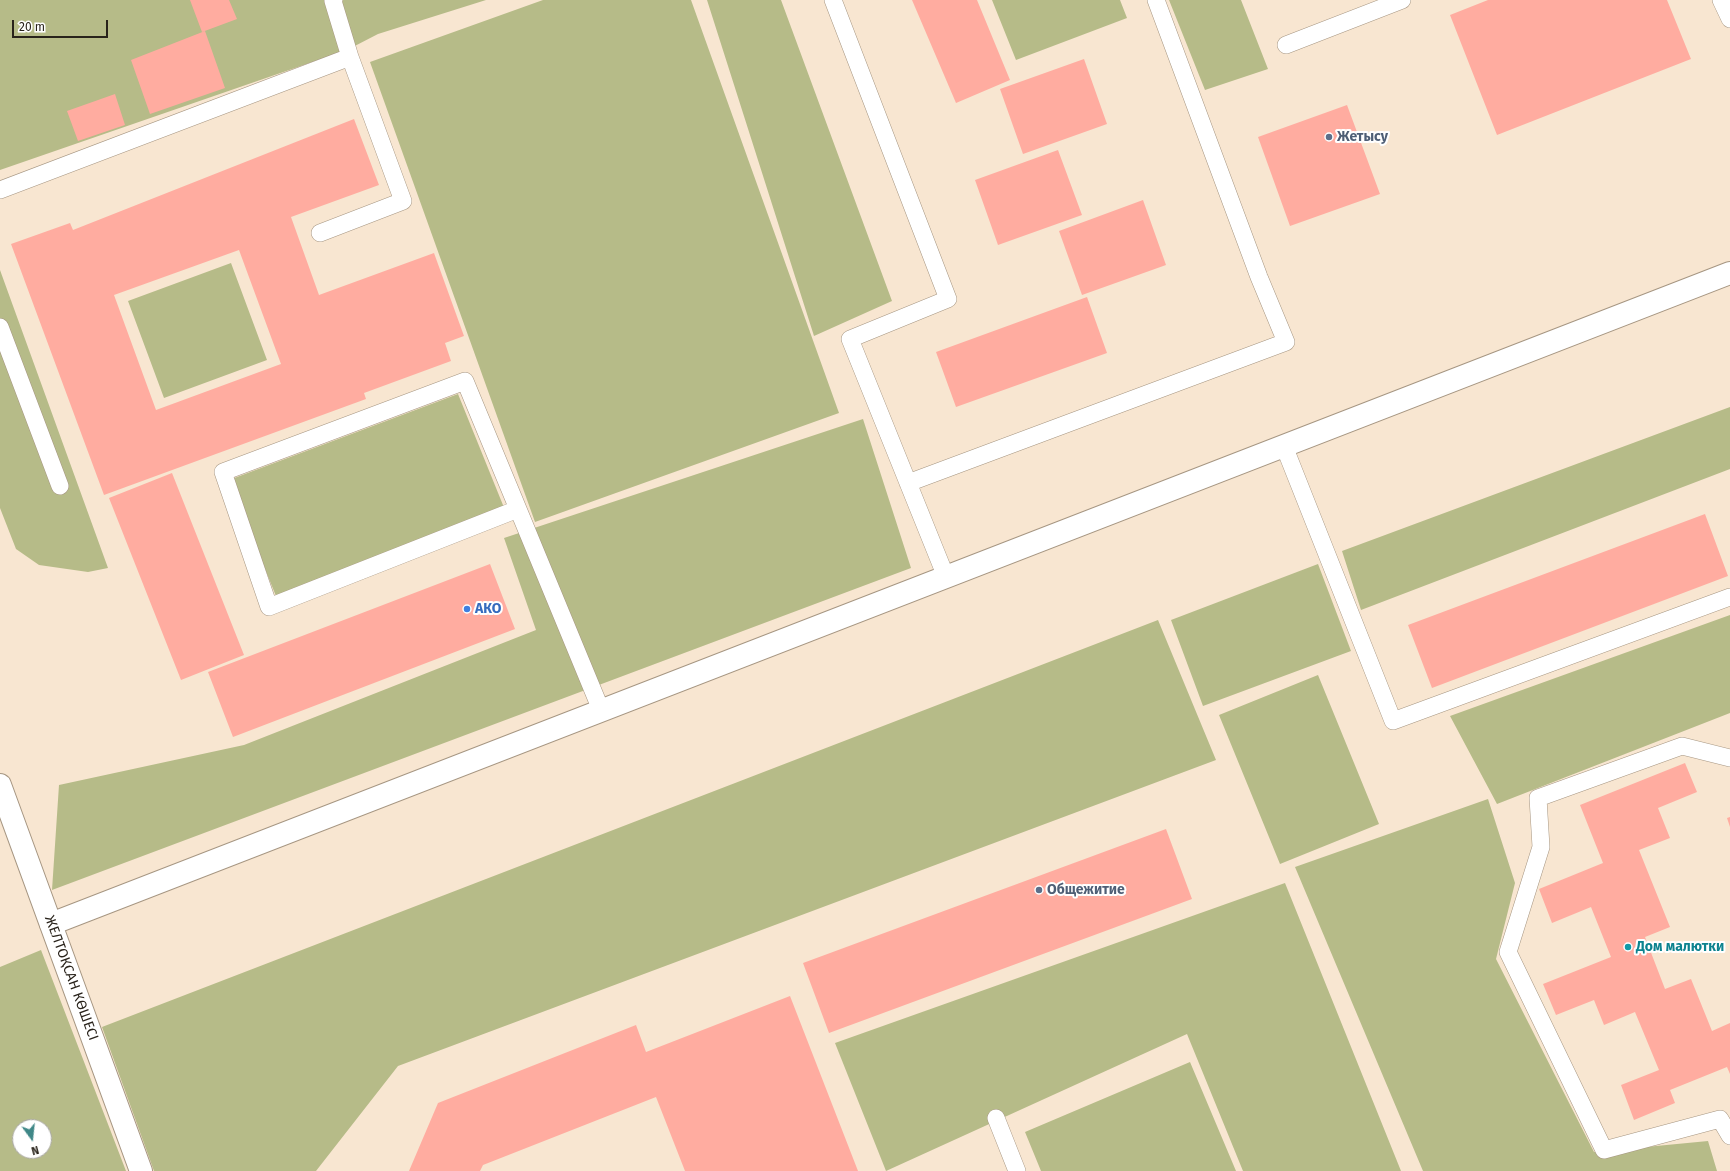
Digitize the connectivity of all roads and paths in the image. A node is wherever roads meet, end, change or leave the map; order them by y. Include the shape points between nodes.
1 (334, 0) edge
2 (833, 0) edge
3 (1156, 0) edge
4 (1402, 0) edge
5 (1721, 0) edge
6 (1730, 19) edge
7 (1286, 45) dead end
8 (350, 57) junction
9 (0, 190) edge
10 (320, 232) dead end
11 (1730, 273) edge
12 (0, 327) edge
13 (1284, 446) junction
14 (908, 483) junction
15 (60, 486) dead end
16 (518, 510) junction
17 (946, 577) junction
18 (1730, 597) edge
19 (601, 710) junction
20 (1730, 758) edge
21 (2, 798) edge
22 (51, 924) junction
23 (996, 1118) dead end
24 (1730, 1136) edge
25 (141, 1171) edge
26 (1017, 1171) edge

1 - 8 lane
2 - 14 lane via 948,299 850,339
3 - 14 lane via 1286,342
4 - 7 lane
5 - 6 lane
8 - 9 lane
8 - 10 lane via 403,201
11 - 13 street
12 - 15 lane
13 - 17 street
13 - 18 lane via 1393,721
14 - 17 lane
16 - 16 lane via 465,381 223,472 269,607
16 - 19 lane
17 - 19 street
19 - 22 street
20 - 24 lane via 1682,746 1538,798 1541,847 1508,952 1604,1150 1720,1119
21 - 22 street, ЖЕЛТОҚСАН КӨШЕСІ
22 - 25 street, ЖЕЛТОҚСАН КӨШЕСІ
23 - 26 lane

